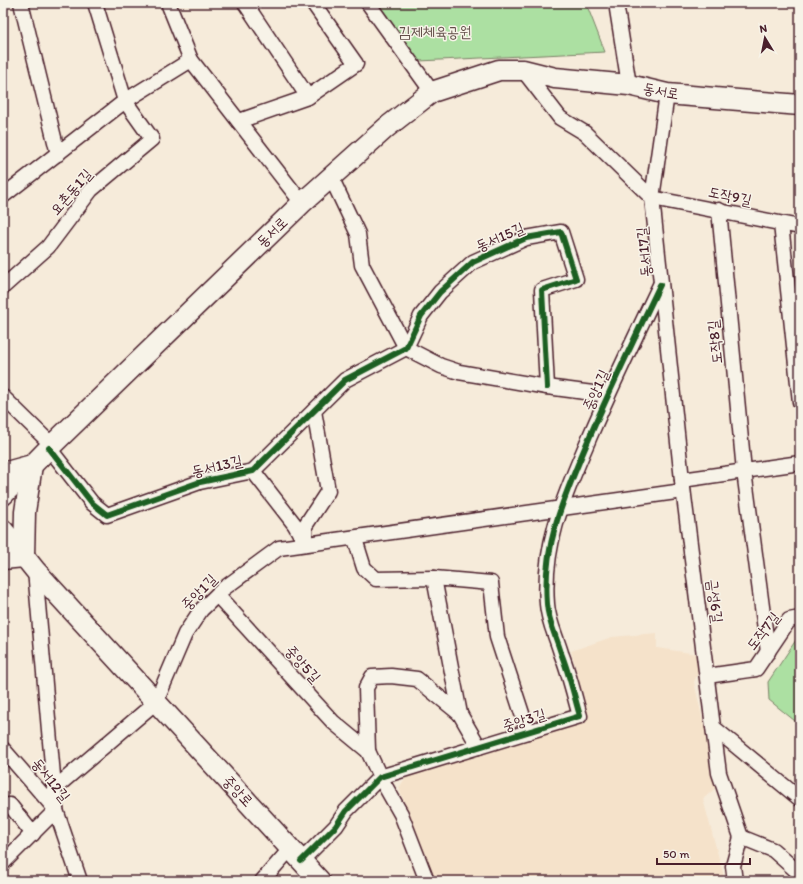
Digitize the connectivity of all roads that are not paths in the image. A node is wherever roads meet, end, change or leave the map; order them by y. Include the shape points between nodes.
1 (21, 3) edge
2 (95, 3) edge
3 (168, 3) edge
4 (244, 3) edge
5 (313, 3) edge
6 (368, 3) edge
7 (616, 3) edge
8 (191, 60) junction
9 (523, 70) junction
10 (629, 85) junction
11 (432, 92) junction
12 (668, 94) junction
13 (308, 97) junction
14 (125, 101) junction
15 (800, 105) edge
16 (239, 121) junction
17 (58, 154) junction
18 (331, 176) junction
19 (3, 196) edge
20 (652, 198) junction
21 (302, 203) junction
22 (719, 210) junction
23 (781, 224) junction
24 (800, 227) edge
25 (660, 285) junction
26 (3, 287) edge
27 (406, 348) junction
28 (547, 387) junction
29 (608, 395) junction
30 (3, 397) edge
31 (800, 402) edge
32 (314, 411) junction
33 (50, 446) junction
34 (800, 463) edge
35 (32, 465) junction
36 (744, 471) junction
37 (253, 472) junction
38 (3, 473) edge
39 (682, 485) junction
40 (3, 495) edge
41 (559, 508) junction
42 (3, 530) edge
43 (355, 539) junction
44 (306, 543) junction
45 (3, 560) edge
46 (30, 564) junction
47 (434, 578) junction
48 (217, 595) junction
49 (800, 618) edge
50 (768, 652) junction
51 (707, 676) junction
52 (156, 702) junction
53 (460, 714) junction
54 (713, 727) junction
55 (528, 732) junction
56 (479, 747) junction
57 (3, 749) edge
58 (368, 750) junction
59 (380, 777) junction
60 (55, 788) junction
61 (800, 799) edge
62 (3, 806) edge
63 (56, 810) junction
64 (33, 834) junction
65 (741, 837) junction
66 (296, 855) junction
67 (3, 863) edge
68 (800, 874) edge
69 (80, 881) edge
70 (262, 881) edge
71 (320, 881) edge
72 (427, 881) edge
73 (735, 881) edge

1 - 17 street
2 - 14 street, 요촌동1길
3 - 8 street
4 - 13 street
5 - 13 street via 356,64
6 - 11 street
7 - 10 street
8 - 14 street
8 - 16 street
9 - 10 main road, 동서로 via 555,78
9 - 11 main road, 동서로 via 499,70
9 - 20 street via 560,118 585,133
10 - 12 main road, 동서로
11 - 18 main road, 동서로
12 - 15 main road, 동서로
12 - 20 street, 동서17길
13 - 16 street
14 - 17 street
14 - 26 street, 요촌동1길 via 152,140 91,190 48,247
16 - 21 street
17 - 19 street
18 - 21 main road, 동서로
18 - 27 street via 358,234 362,264
20 - 22 street, 도작9길
20 - 25 street, 동서17길
21 - 33 main road, 동서로
22 - 23 street, 도작9길
22 - 36 street, 도작8길
23 - 24 street, 도작9길
23 - 31 street
25 - 29 street, 중앙1길
25 - 39 street, 동서17길
27 - 28 street via 459,372
27 - 28 street, 동서15길 via 421,316 440,292 473,262 526,238 561,232 576,279 542,290
27 - 32 street, 동서13길 via 345,380
28 - 29 street
29 - 41 street, 중앙1길
30 - 33 street
32 - 37 street, 동서13길
32 - 44 street via 328,490 305,526
33 - 35 main road, 동서로
33 - 37 street, 동서13길 via 92,503 107,515 200,482
34 - 36 street
35 - 38 main road
35 - 40 main road, 동서로
35 - 46 main road via 25,512
36 - 39 street
36 - 50 street, 도작8길
37 - 44 street
39 - 41 street, 중앙1길
39 - 51 street, 금성6길
41 - 43 street, 중앙1길
41 - 55 street, 중앙3길 via 550,543 546,582 547,605 553,634 580,716
42 - 46 main road, 중앙로
43 - 44 street, 중앙1길
43 - 47 street via 364,568 376,579
44 - 48 street, 중앙1길 via 279,548
45 - 46 main road
46 - 52 main road, 중앙로
46 - 60 street
47 - 53 street
47 - 55 street, 중앙3길 via 491,583 497,637
48 - 52 street, 중앙1길 via 184,634
48 - 58 street, 중앙5길 via 333,722
49 - 50 street, 도작7길 via 789,620
50 - 51 street, 도작7길 via 756,669
51 - 54 street, 금성6길
52 - 60 street
52 - 66 main road, 중앙로
53 - 56 street
53 - 58 street, 중앙5길 via 417,680 372,676 366,688
54 - 61 street
54 - 65 street, 금성6길 via 719,772
55 - 56 street, 중앙3길
56 - 59 street, 중앙3길
57 - 63 street, 동서12길
58 - 59 street, 중앙5길
59 - 66 street, 중앙3길 via 346,811 336,826
59 - 72 street, 중앙5길 via 401,814
60 - 63 street
62 - 64 street via 10,806
63 - 64 street
63 - 69 street, 동서12길
64 - 67 street
65 - 68 street via 773,850
65 - 73 street via 733,866
66 - 70 street, 중앙3길
66 - 71 main road, 중앙로

